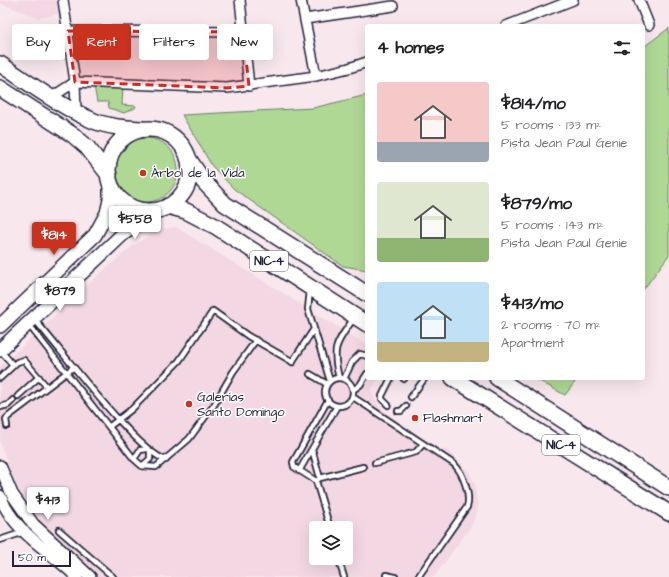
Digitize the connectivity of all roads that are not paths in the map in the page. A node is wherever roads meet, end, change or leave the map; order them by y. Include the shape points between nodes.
1 (63, 0) edge
2 (240, 0) edge
3 (301, 0) edge
4 (573, 0) edge
5 (638, 0) edge
6 (393, 6) dead end
7 (305, 20) junction
8 (242, 24) edge
9 (511, 24) edge
10 (649, 25) dead end
11 (68, 31) junction
12 (217, 32) edge
13 (246, 60) edge
14 (365, 63) edge
15 (0, 64) edge
16 (316, 76) junction
17 (74, 82) junction
18 (249, 86) junction
19 (0, 88) edge
20 (52, 97) junction
21 (76, 111) junction
22 (139, 131) junction
23 (188, 158) junction
24 (110, 180) junction
25 (162, 208) junction
26 (310, 288) junction
27 (365, 293) edge
28 (361, 320) edge
29 (31, 322) junction
30 (0, 326) edge
31 (314, 329) junction
32 (256, 340) junction
33 (0, 350) edge
34 (365, 355) edge
35 (13, 365) junction
36 (74, 367) junction
37 (67, 372) junction
38 (310, 374) dead end
39 (39, 377) junction
40 (365, 377) edge
41 (0, 378) edge
42 (341, 378) junction
43 (390, 380) edge
44 (422, 380) edge
45 (457, 380) edge
46 (500, 380) edge
47 (329, 383) junction
48 (47, 387) junction
49 (353, 390) junction
50 (18, 396) dead end
51 (353, 397) junction
52 (411, 397) dead end
53 (13, 400) dead end
54 (328, 400) junction
55 (388, 405) dead end
56 (337, 406) junction
57 (406, 406) dead end
58 (0, 408) edge
59 (398, 411) dead end
60 (119, 420) junction
61 (7, 426) dead end
62 (110, 426) junction
63 (423, 444) junction
64 (312, 449) junction
65 (148, 450) junction
66 (134, 458) junction
67 (166, 460) junction
68 (375, 464) dead end
69 (0, 466) edge
70 (142, 466) junction
71 (363, 467) dead end
72 (299, 471) junction
73 (318, 479) junction
74 (669, 488) edge
75 (0, 496) edge
76 (667, 513) edge
77 (328, 521) edge
78 (59, 530) dead end
79 (24, 532) junction
80 (0, 540) edge
81 (340, 565) edge
82 (386, 575) dead end
83 (77, 577) edge
84 (90, 577) edge
85 (113, 577) edge
86 (344, 577) edge
87 (395, 577) edge
88 (418, 577) edge

1 - 11 street
2 - 8 street
3 - 7 street
4 - 9 street
5 - 10 street
6 - 7 street
7 - 16 street
11 - 12 street
11 - 17 street
13 - 18 street
14 - 16 street
15 - 20 highway, NIC-4
16 - 18 street
17 - 18 street via 226,88
17 - 20 street
17 - 21 street
19 - 24 highway, NIC-4 via 73,135 87,147
20 - 21 highway, NIC-4
21 - 22 highway, NIC-4 via 94,121
22 - 23 highway, NIC-4 via 159,131 172,136 182,146
22 - 24 highway via 122,140 114,149 109,159
23 - 25 highway via 190,172 187,185 180,197
23 - 27 highway, NIC-4 via 204,182 225,204
24 - 25 highway, NIC-4 via 117,196 128,205 141,210
24 - 30 main road via 107,213 95,235
25 - 26 highway, NIC-4 via 186,211 215,226
25 - 29 main road via 123,234
26 - 28 highway, NIC-4
26 - 31 lane via 308,309
28 - 42 lane via 337,342 334,350
29 - 33 main road
29 - 36 lane
29 - 37 lane
31 - 32 lane via 292,362
31 - 47 lane
32 - 60 lane via 213,312 179,361
32 - 67 lane via 202,422 189,439
33 - 35 lane
34 - 42 lane via 356,356
35 - 39 lane via 24,360
35 - 41 lane
36 - 37 lane
36 - 60 lane
37 - 48 lane
37 - 62 lane
38 - 47 lane
39 - 48 lane
39 - 50 lane
40 - 49 lane
42 - 47 lane
42 - 49 lane via 350,383
43 - 55 lane via 382,396
44 - 52 lane via 415,386
45 - 76 highway, NIC-4
46 - 74 highway, NIC-4
47 - 54 lane via 325,392
48 - 61 lane via 9,416 6,419
49 - 51 lane
51 - 56 lane via 346,404
51 - 63 lane
53 - 58 lane
54 - 56 lane
54 - 72 lane via 294,458 294,467
56 - 64 lane
57 - 59 lane
60 - 62 lane
60 - 65 lane
62 - 66 lane
63 - 68 lane via 416,452
63 - 88 lane via 459,469 469,502 462,516
64 - 72 lane
64 - 73 lane
65 - 66 lane via 137,452
65 - 67 lane
65 - 70 lane via 150,459
66 - 70 lane
67 - 70 lane via 156,467
69 - 84 street via 12,494 33,524
71 - 73 lane
72 - 73 lane
73 - 77 lane
75 - 79 street
78 - 85 lane
79 - 80 lane
79 - 83 street
81 - 86 lane
82 - 87 lane

